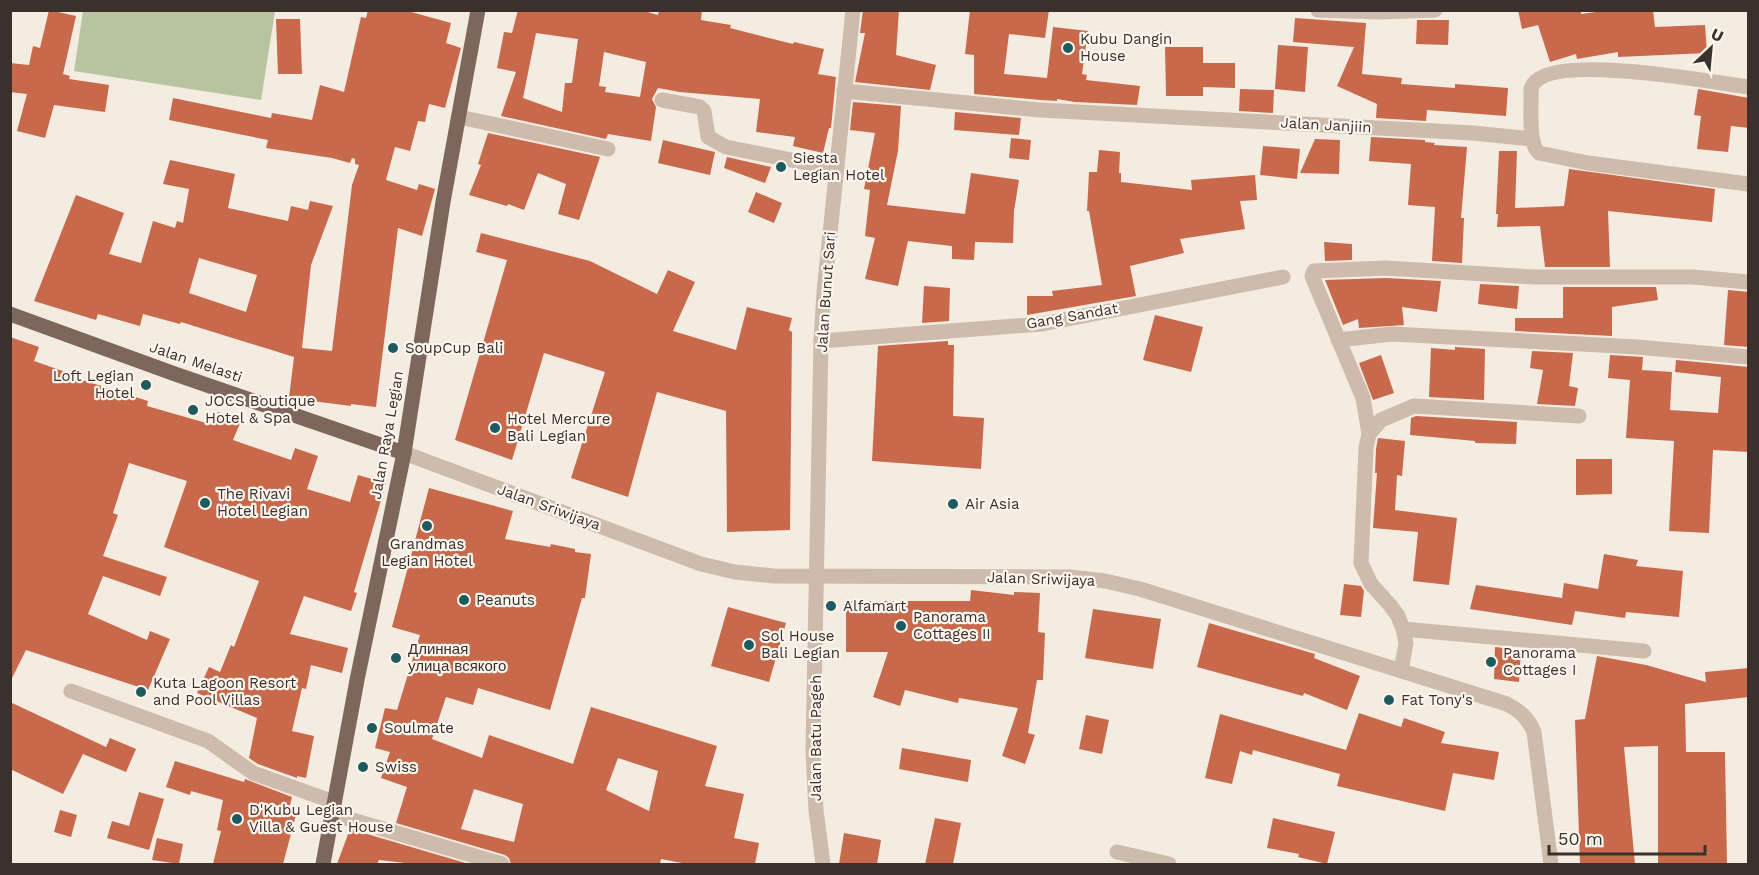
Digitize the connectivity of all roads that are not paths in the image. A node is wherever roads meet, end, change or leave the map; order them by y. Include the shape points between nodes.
1 (478, 10) edge
2 (853, 10) edge
3 (1318, 10) edge
4 (1435, 10) edge
5 (1749, 87) edge
6 (844, 91) junction
7 (662, 100) dead end
8 (459, 117) junction
9 (1532, 139) junction
10 (608, 149) dead end
11 (836, 169) junction
12 (1749, 184) edge
13 (1283, 277) dead end
14 (1749, 282) edge
15 (10, 314) edge
16 (1338, 340) junction
17 (821, 341) junction
18 (1749, 357) edge
19 (1579, 416) dead end
20 (1369, 434) junction
21 (404, 453) junction
22 (818, 575) junction
23 (1403, 629) junction
24 (1644, 651) dead end
25 (1401, 671) junction
26 (71, 692) dead end
27 (333, 808) junction
28 (1118, 852) dead end
29 (323, 864) edge
30 (502, 864) edge
31 (823, 864) edge
32 (1168, 864) edge
33 (1551, 864) edge

1 - 8 main road, Jalan Raya Legian
2 - 6 street, Jalan Bunut Sari
3 - 4 street
5 - 9 street via 1629,70 1560,72 1539,78 1532,85
6 - 9 street, Jalan Janjiin via 1040,110
6 - 11 street, Jalan Bunut Sari
7 - 11 street via 700,107 708,137 726,147
8 - 10 street
8 - 21 main road, Jalan Raya Legian
9 - 12 street via 1534,149 1549,157
11 - 17 street, Jalan Bunut Sari
13 - 17 street, Gang Sandat via 1042,324
14 - 16 street via 1692,277 1534,277 1386,268 1314,271 1312,276
15 - 21 main road, Jalan Melasti
16 - 18 street via 1392,334 1636,346
16 - 20 street via 1363,398
17 - 22 street, Jalan Bunut Sari
19 - 20 street via 1414,406 1381,420
20 - 23 street via 1361,563
21 - 22 street, Jalan Sriwijaya via 701,564 774,576
21 - 27 main road, Jalan Raya Legian
22 - 25 street, Jalan Sriwijaya via 1070,577 1106,581
22 - 31 street, Jalan Batu Pageh via 813,750
23 - 24 street
23 - 25 street via 1406,643
25 - 33 street, Jalan Sriwijaya via 1507,704 1529,720 1534,732
26 - 27 street via 208,741 253,773
27 - 29 main road, Jalan Raya Legian
27 - 30 street
28 - 32 street

